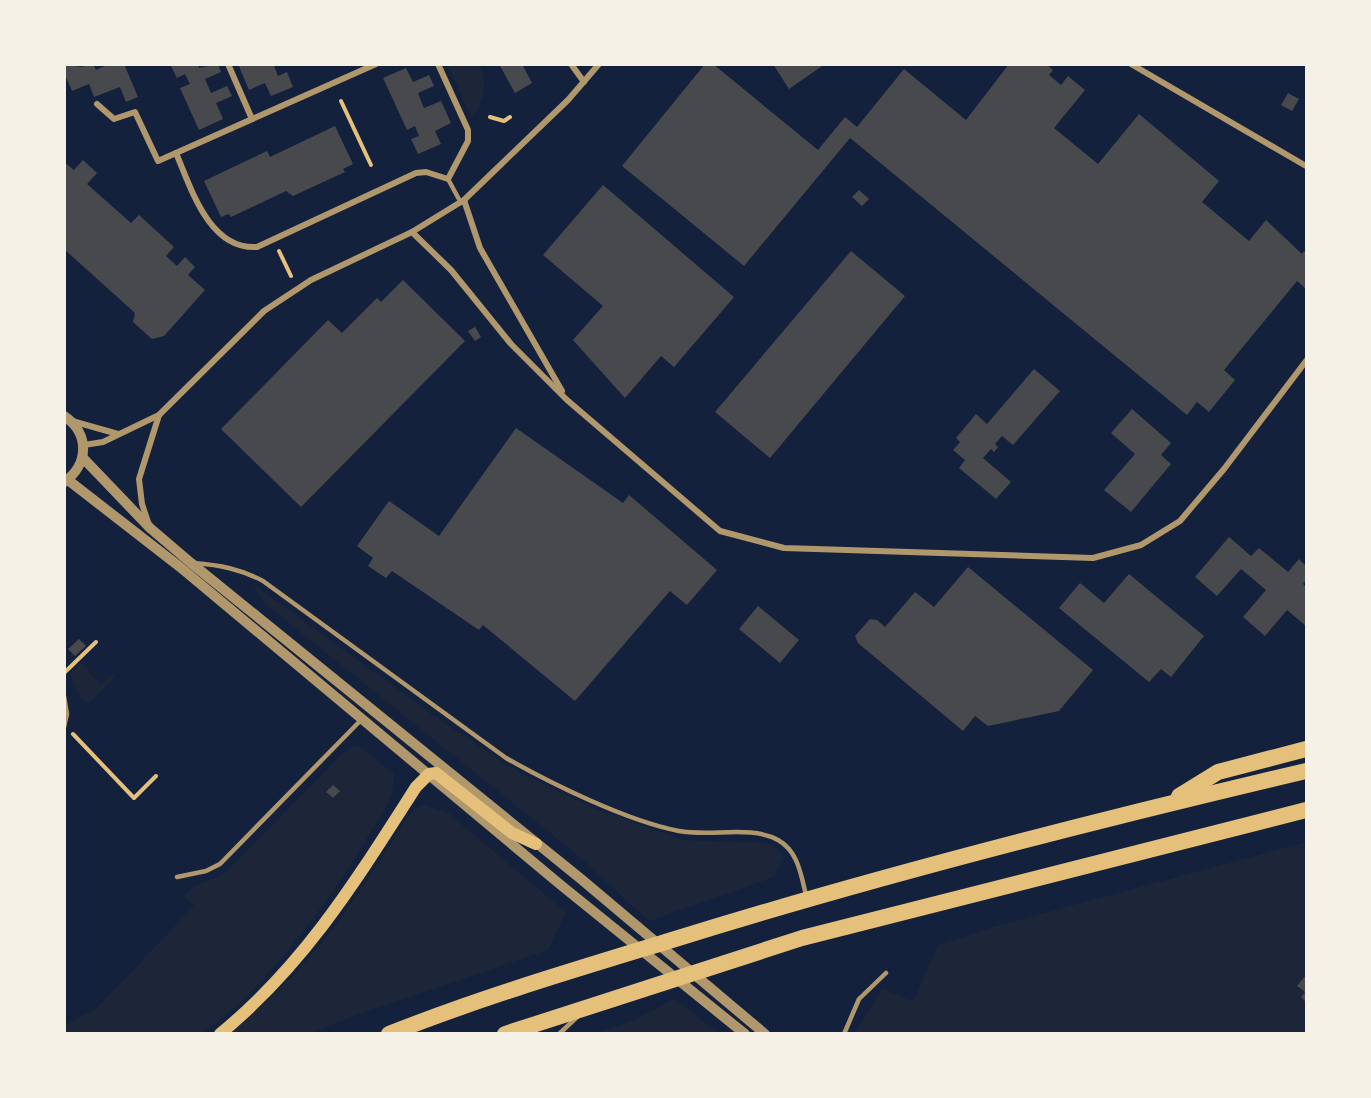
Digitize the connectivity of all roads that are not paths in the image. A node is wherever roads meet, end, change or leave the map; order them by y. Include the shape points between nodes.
1 (228, 64) edge
2 (376, 64) edge
3 (438, 64) edge
4 (571, 64) edge
5 (599, 64) edge
6 (1131, 64) edge
7 (584, 82) junction
8 (97, 105) dead end
9 (252, 119) junction
10 (176, 153) junction
11 (1306, 166) edge
12 (448, 179) junction
13 (463, 201) junction
14 (412, 232) junction
15 (1306, 361) edge
16 (567, 400) junction
17 (159, 415) junction
18 (68, 418) edge
19 (118, 434) junction
20 (84, 445) junction
21 (83, 458) junction
22 (66, 481) edge
23 (150, 528) junction
24 (186, 565) junction
25 (306, 655) junction
26 (297, 666) junction
27 (337, 680) junction
28 (328, 692) junction
29 (64, 696) edge
30 (362, 720) junction
31 (65, 726) edge
32 (1306, 749) edge
33 (1306, 771) edge
34 (429, 774) junction
35 (1166, 804) junction
36 (1306, 810) edge
37 (536, 844) junction
38 (177, 877) dead end
39 (807, 898) junction
40 (886, 973) dead end
41 (585, 1010) junction
42 (763, 1032) edge
43 (220, 1034) edge
44 (389, 1034) edge
45 (505, 1034) edge
46 (559, 1034) edge
47 (746, 1034) edge
48 (844, 1034) edge

1 - 9 street
2 - 9 street
3 - 12 street via 468,130 468,141
4 - 7 street
5 - 7 street
6 - 11 street
7 - 13 street
8 - 10 street via 114,119 135,112 158,161
9 - 10 street
10 - 12 street via 209,222 248,248 416,173
12 - 13 lane
13 - 14 street
13 - 16 street via 480,248
14 - 16 street via 451,270 511,344
14 - 17 street via 311,280 264,311
15 - 16 street via 1180,521 1141,545 1093,558 784,548 720,531
17 - 19 street
17 - 23 street via 139,479
18 - 19 street
18 - 20 street via 81,432
19 - 20 street via 104,442
20 - 21 street
21 - 22 street via 75,474
21 - 23 street
22 - 24 street
23 - 24 street
24 - 25 street
24 - 26 street
24 - 39 lane via 226,565 263,581 526,770 675,831 756,832 781,841 798,861
25 - 26 street
25 - 27 street
26 - 28 street
27 - 28 street
27 - 37 street
28 - 30 street
29 - 31 lane
30 - 34 street
30 - 38 lane via 220,864
32 - 35 highway via 1218,772
33 - 35 highway
34 - 37 main road via 436,773 512,833
34 - 43 main road via 416,787 311,943
34 - 47 street
35 - 39 highway
36 - 41 highway via 802,938
37 - 42 street
39 - 44 highway via 516,987
40 - 48 lane via 859,999
41 - 45 highway
41 - 46 lane

